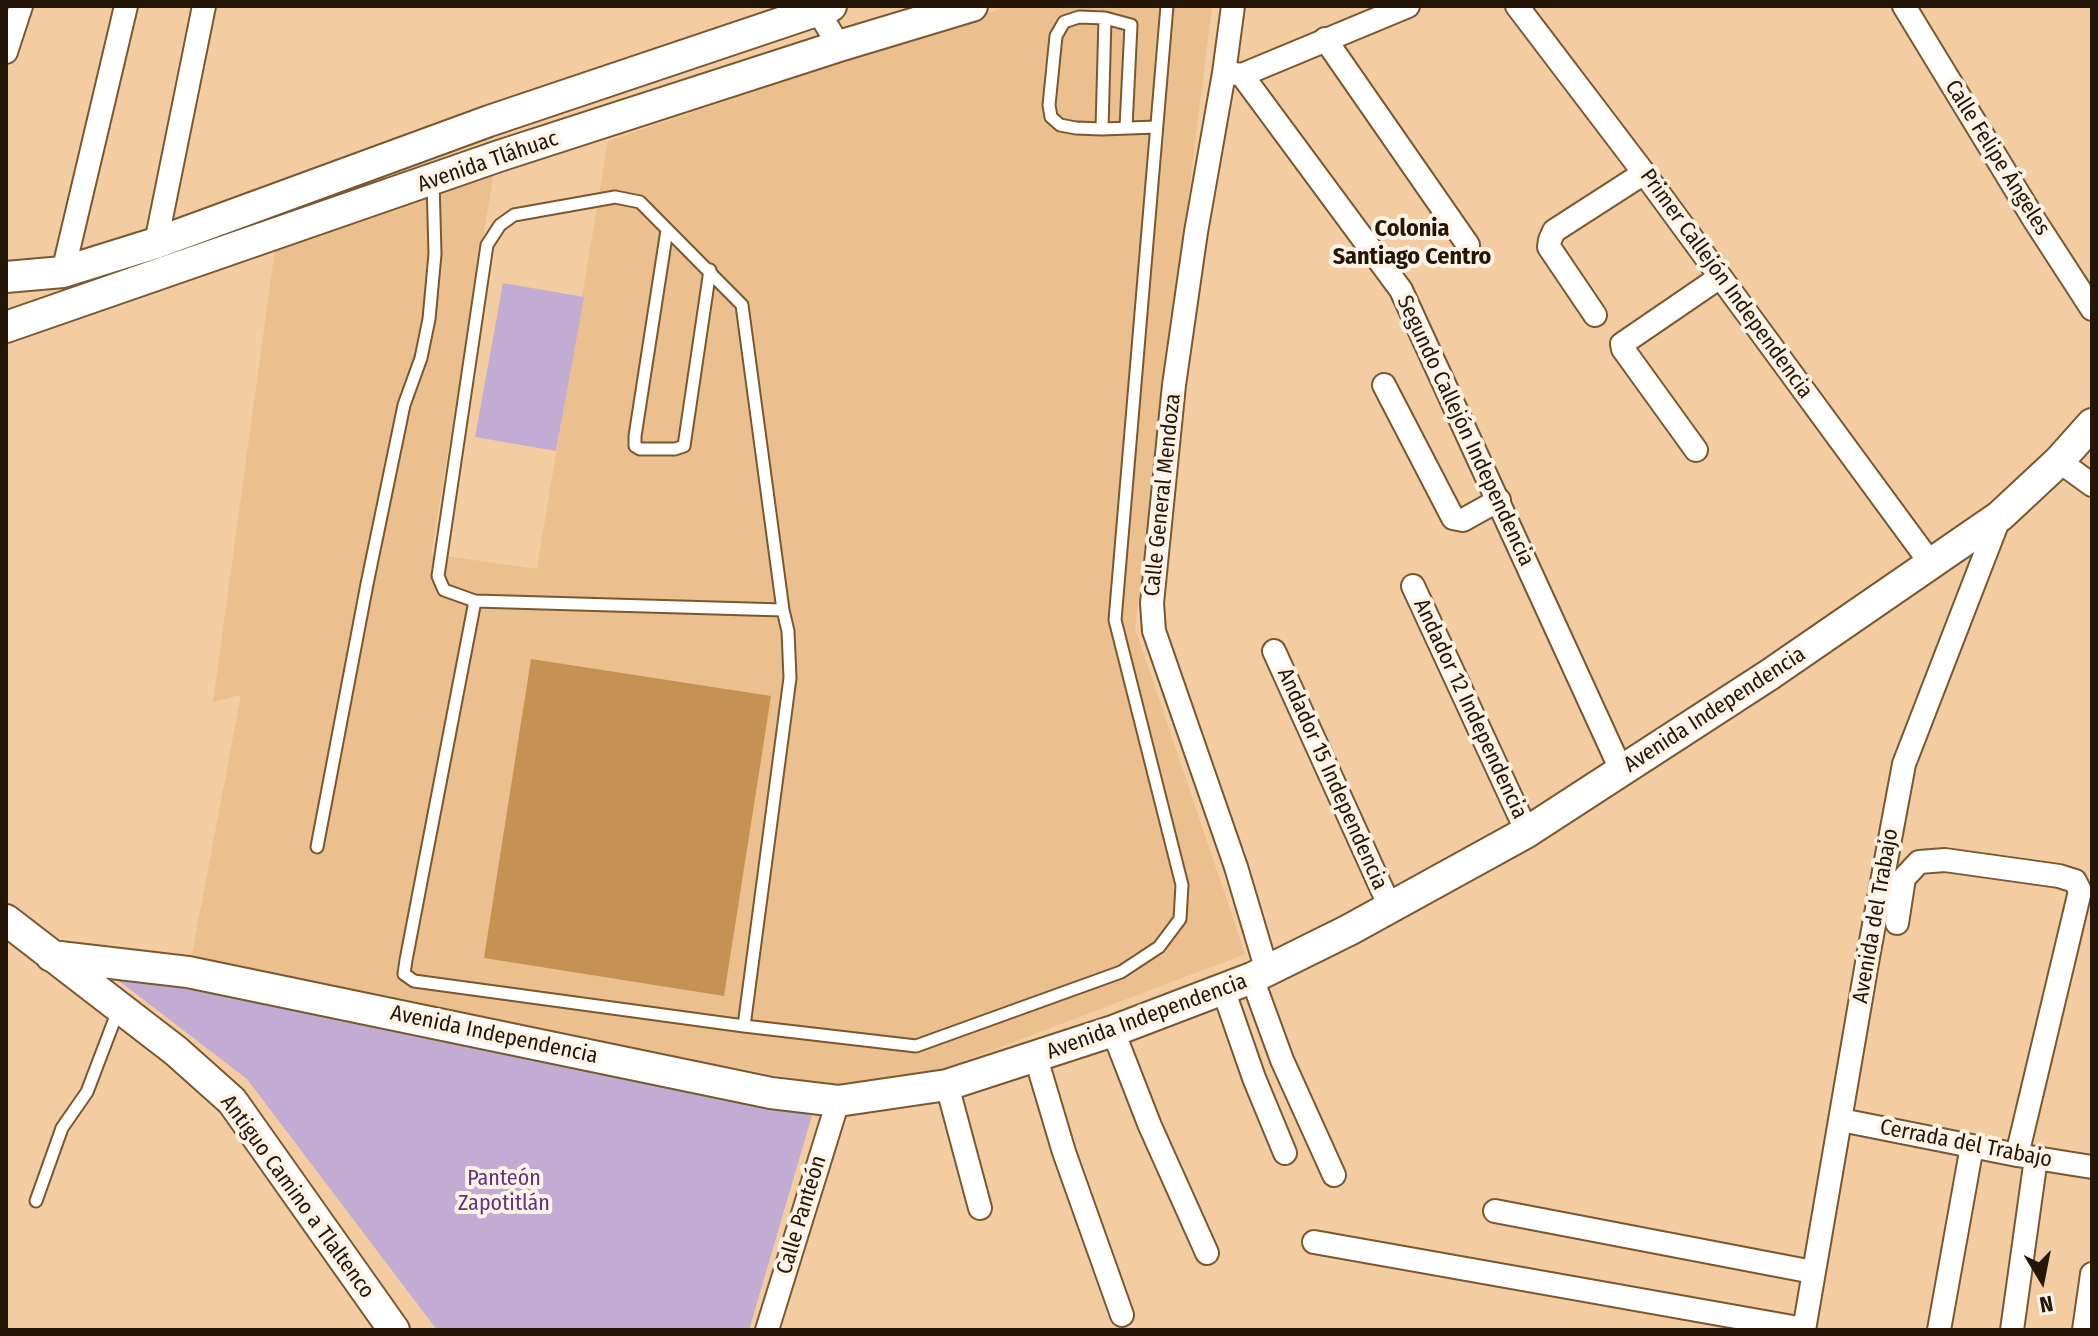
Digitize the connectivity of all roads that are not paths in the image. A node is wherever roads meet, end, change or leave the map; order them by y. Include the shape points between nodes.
1 (21, 6) edge
2 (126, 6) edge
3 (204, 6) edge
4 (972, 6) edge
5 (1167, 6) edge
6 (1233, 6) edge
7 (1408, 6) edge
8 (1517, 6) edge
9 (1904, 6) edge
10 (822, 7) edge
11 (1105, 18) junction
12 (886, 19) edge
13 (1325, 39) junction
14 (839, 46) junction
15 (6, 52) edge
16 (1233, 74) junction
17 (489, 121) junction
18 (1126, 127) junction
19 (1156, 127) junction
20 (1102, 129) junction
21 (499, 156) junction
22 (1644, 173) junction
23 (433, 181) junction
24 (667, 230) junction
25 (156, 243) junction
26 (1468, 245) dead end
27 (710, 270) junction
28 (50, 274) junction
29 (6, 277) edge
30 (1720, 277) junction
31 (2092, 309) edge
32 (1595, 315) dead end
33 (6, 327) edge
34 (1384, 385) dead end
35 (2092, 424) edge
36 (1696, 450) dead end
37 (2059, 461) junction
38 (2092, 485) edge
39 (1499, 500) junction
40 (2000, 516) junction
41 (1932, 565) junction
42 (1413, 586) dead end
43 (475, 601) junction
44 (783, 610) junction
45 (1274, 651) dead end
46 (1622, 772) junction
47 (1527, 832) junction
48 (317, 847) dead end
49 (1390, 907) junction
50 (6, 920) edge
51 (1897, 923) dead end
52 (51, 956) junction
53 (1259, 974) junction
54 (1223, 989) junction
55 (119, 1007) junction
56 (744, 1026) junction
57 (1113, 1031) junction
58 (1036, 1058) junction
59 (947, 1085) junction
60 (838, 1101) junction
61 (1841, 1120) junction
62 (1972, 1146) junction
63 (1285, 1153) dead end
64 (2026, 1157) junction
65 (2092, 1167) edge
66 (1334, 1175) dead end
67 (36, 1201) dead end
68 (980, 1208) dead end
69 (1495, 1211) dead end
70 (1314, 1242) dead end
71 (1207, 1253) dead end
72 (1813, 1272) junction
73 (2092, 1274) edge
74 (1122, 1315) dead end
75 (394, 1330) edge
76 (767, 1330) edge
77 (1804, 1330) edge
78 (1939, 1330) edge
79 (2012, 1330) edge
80 (2084, 1330) edge

1 - 15 street
2 - 28 street
3 - 25 street
4 - 12 street, Avenida Tláhuac
5 - 19 lane
6 - 16 street, Calle General Mendoza
7 - 13 street
8 - 22 street, Primer Callejón Independencia
9 - 31 street, Calle Felipe Ángeles
10 - 14 street
10 - 17 street, Avenida Tláhuac
11 - 18 lane via 1131,25
11 - 20 lane
11 - 20 lane via 1064,22 1056,36 1049,105 1051,117 1060,125
12 - 14 street, Avenida Tláhuac
13 - 16 street
13 - 26 street
14 - 21 street, Avenida Tláhuac
16 - 39 street, Segundo Callejón Independencia via 1401,290
16 - 53 street, Calle General Mendoza via 1196,232 1152,603 1154,631 1236,867
17 - 21 street
17 - 25 street, Avenida Tláhuac
18 - 19 lane
18 - 20 lane
19 - 56 lane via 1115,620 1182,885 1180,919 1159,947 1121,972 916,1046
21 - 23 street, Avenida Tláhuac
22 - 30 street, Primer Callejón Independencia
22 - 32 street via 1554,231 1550,240 1549,247
23 - 33 street, Avenida Tláhuac
23 - 48 lane via 435,254 429,319 404,405
24 - 27 lane
24 - 27 lane via 635,436 640,449 684,446
24 - 43 lane via 640,202 615,197 514,215 487,245 438,576 444,590
25 - 28 street, Avenida Tláhuac
27 - 44 lane via 742,305
28 - 29 street, Avenida Tláhuac
30 - 36 street via 1622,344
30 - 41 street, Primer Callejón Independencia
34 - 39 street via 1453,518 1463,520
35 - 37 street, Avenida Independencia
37 - 38 street
37 - 40 street, Avenida Independencia
39 - 46 street, Segundo Callejón Independencia
40 - 41 street, Avenida Independencia
40 - 61 street, Avenida del Trabajo via 1904,764
41 - 46 street, Avenida Independencia
42 - 47 street, Andador 12 Independencia
43 - 44 lane
43 - 56 lane via 404,974 414,981
44 - 56 lane via 790,678
45 - 49 street, Andador 15 Independencia
46 - 47 street, Avenida Independencia
47 - 49 street, Avenida Independencia
49 - 53 street, Avenida Independencia
50 - 52 street, Antiguo Camino a Tlaltenco
51 - 64 street via 1904,878 1919,862 1945,860 2075,881 2080,891
52 - 55 street, Antiguo Camino a Tlaltenco
52 - 60 street, Avenida Independencia via 188,972 771,1093
53 - 54 street, Avenida Independencia
53 - 66 street, Calle General Mendoza via 1282,1060
54 - 57 street, Avenida Independencia
54 - 63 street
55 - 67 lane via 87,1092 62,1128
55 - 75 street, Antiguo Camino a Tlaltenco via 232,1101
57 - 58 street, Avenida Independencia
57 - 71 street
58 - 59 street, Avenida Independencia
58 - 74 street
59 - 60 street, Avenida Independencia
59 - 68 street
60 - 76 street, Calle Panteón
61 - 62 street, Cerrada del Trabajo
61 - 72 street, Avenida del Trabajo
62 - 64 street, Cerrada del Trabajo
62 - 78 street
64 - 65 street, Cerrada del Trabajo
64 - 79 street
69 - 72 street
70 - 77 street
72 - 77 street, Avenida del Trabajo
73 - 80 street

